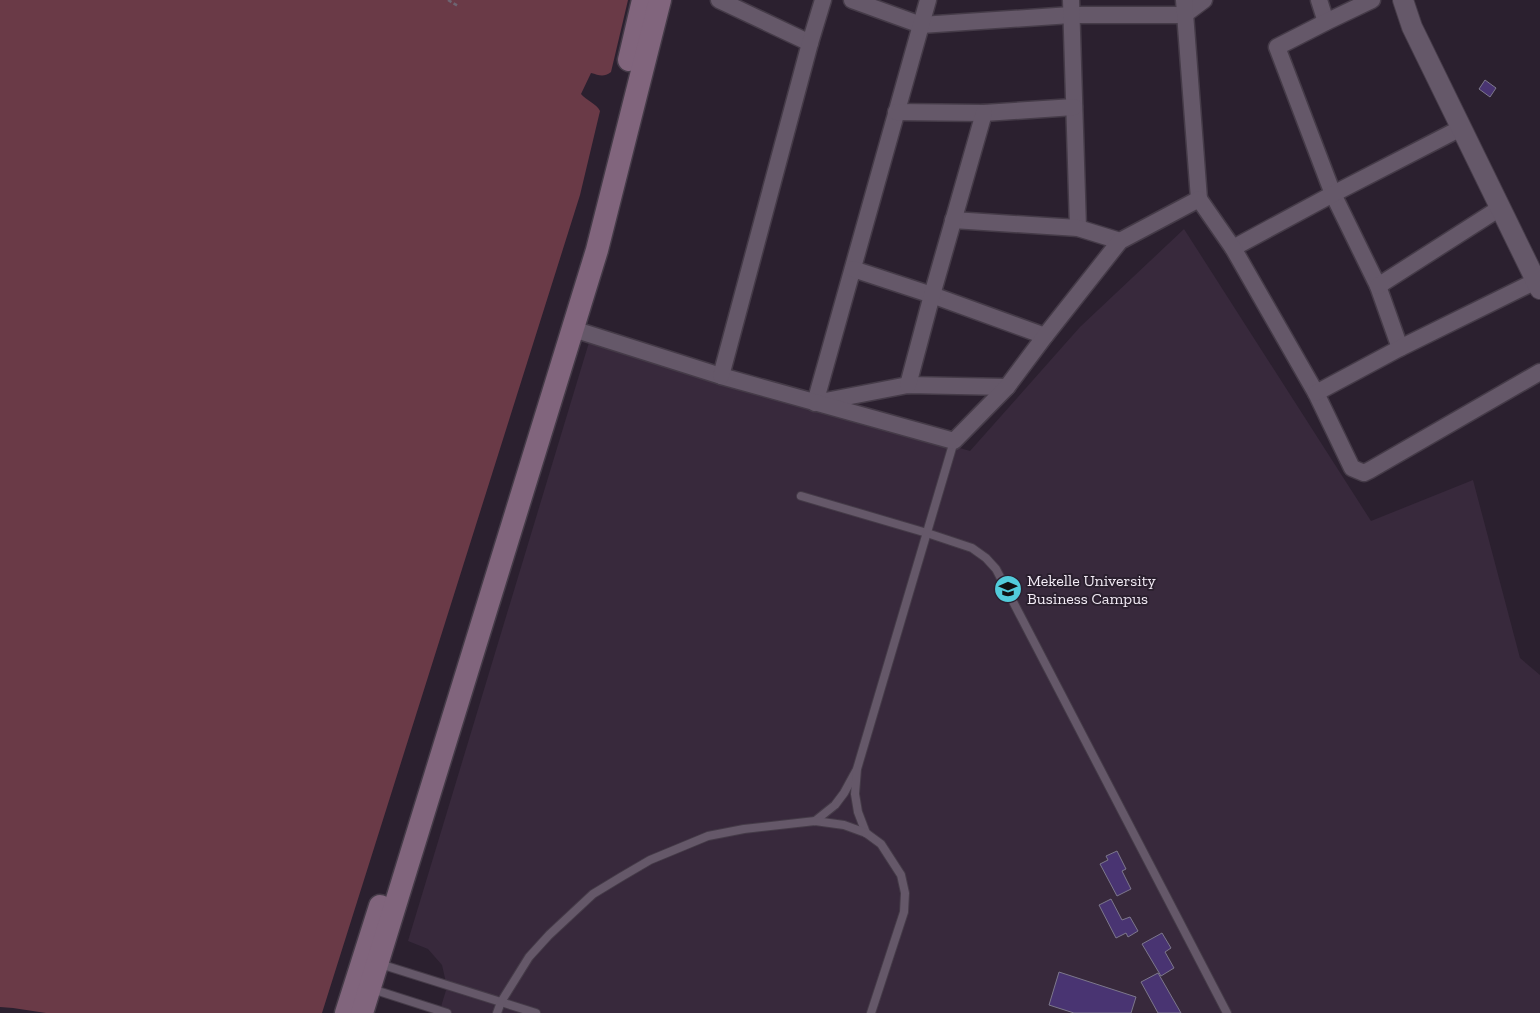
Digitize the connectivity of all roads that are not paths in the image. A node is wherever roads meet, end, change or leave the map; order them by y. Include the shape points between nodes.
1 (643, 0) edge
2 (660, 0) edge
3 (719, 0) edge
4 (823, 0) edge
5 (852, 0) edge
6 (928, 0) edge
7 (1204, 0) edge
8 (1319, 0) edge
9 (1372, 0) edge
10 (1403, 0) edge
11 (1071, 8) edge
12 (1184, 8) edge
13 (1326, 22) junction
14 (921, 25) junction
15 (810, 43) junction
16 (1074, 107) junction
17 (896, 112) junction
18 (984, 113) junction
19 (1461, 128) junction
20 (1333, 194) junction
21 (1199, 199) junction
22 (1500, 208) junction
23 (952, 220) junction
24 (1078, 228) junction
25 (1120, 242) junction
26 (1233, 248) junction
27 (852, 269) junction
28 (1538, 285) edge
29 (1378, 286) junction
30 (932, 295) junction
31 (574, 329) junction
32 (1045, 336) junction
33 (1400, 348) junction
34 (1540, 372) edge
35 (720, 376) junction
36 (908, 385) junction
37 (1007, 387) junction
38 (1316, 393) junction
39 (816, 403) junction
40 (954, 441) junction
41 (801, 496) dead end
42 (927, 533) junction
43 (857, 769) junction
44 (815, 821) junction
45 (866, 832) junction
46 (378, 963) junction
47 (370, 989) junction
48 (501, 1002) junction
49 (346, 1013) edge
50 (362, 1013) edge
51 (447, 1013) edge
52 (497, 1013) edge
53 (536, 1013) edge
54 (871, 1013) edge
55 (1227, 1013) edge

1 - 49 main road via 585,243
2 - 31 main road
3 - 15 street
4 - 15 street
5 - 14 street
6 - 14 street
7 - 12 street
8 - 13 street
9 - 13 street
10 - 19 street via 1412,27
11 - 12 street
11 - 14 street
11 - 16 street
12 - 21 street
13 - 20 street via 1278,47
14 - 17 street
15 - 35 street
16 - 18 street
16 - 24 street
17 - 18 street
17 - 27 street
18 - 23 street
19 - 20 street
19 - 22 street
20 - 26 street
20 - 29 street
21 - 25 street
21 - 26 street
22 - 28 street
22 - 29 street
23 - 24 street
23 - 30 street
24 - 25 street
25 - 32 street
26 - 38 street
27 - 30 street
27 - 39 street
28 - 33 street
29 - 33 street
30 - 32 street
30 - 36 street
31 - 35 street
31 - 46 main road
32 - 37 street
33 - 38 street
34 - 38 street via 1364,472 1352,468
35 - 39 street
36 - 37 street
36 - 39 street
37 - 40 street
39 - 40 street
40 - 42 lane
41 - 42 lane
42 - 43 lane
42 - 55 lane via 972,548 996,569
43 - 44 lane via 835,805
43 - 45 lane via 855,794
44 - 45 lane
44 - 48 lane via 708,836 650,860 593,894 549,935 529,957
45 - 54 lane via 881,844 901,875 906,893 904,912
46 - 47 main road
46 - 48 lane
47 - 50 main road
47 - 51 lane
48 - 52 lane
48 - 53 lane

